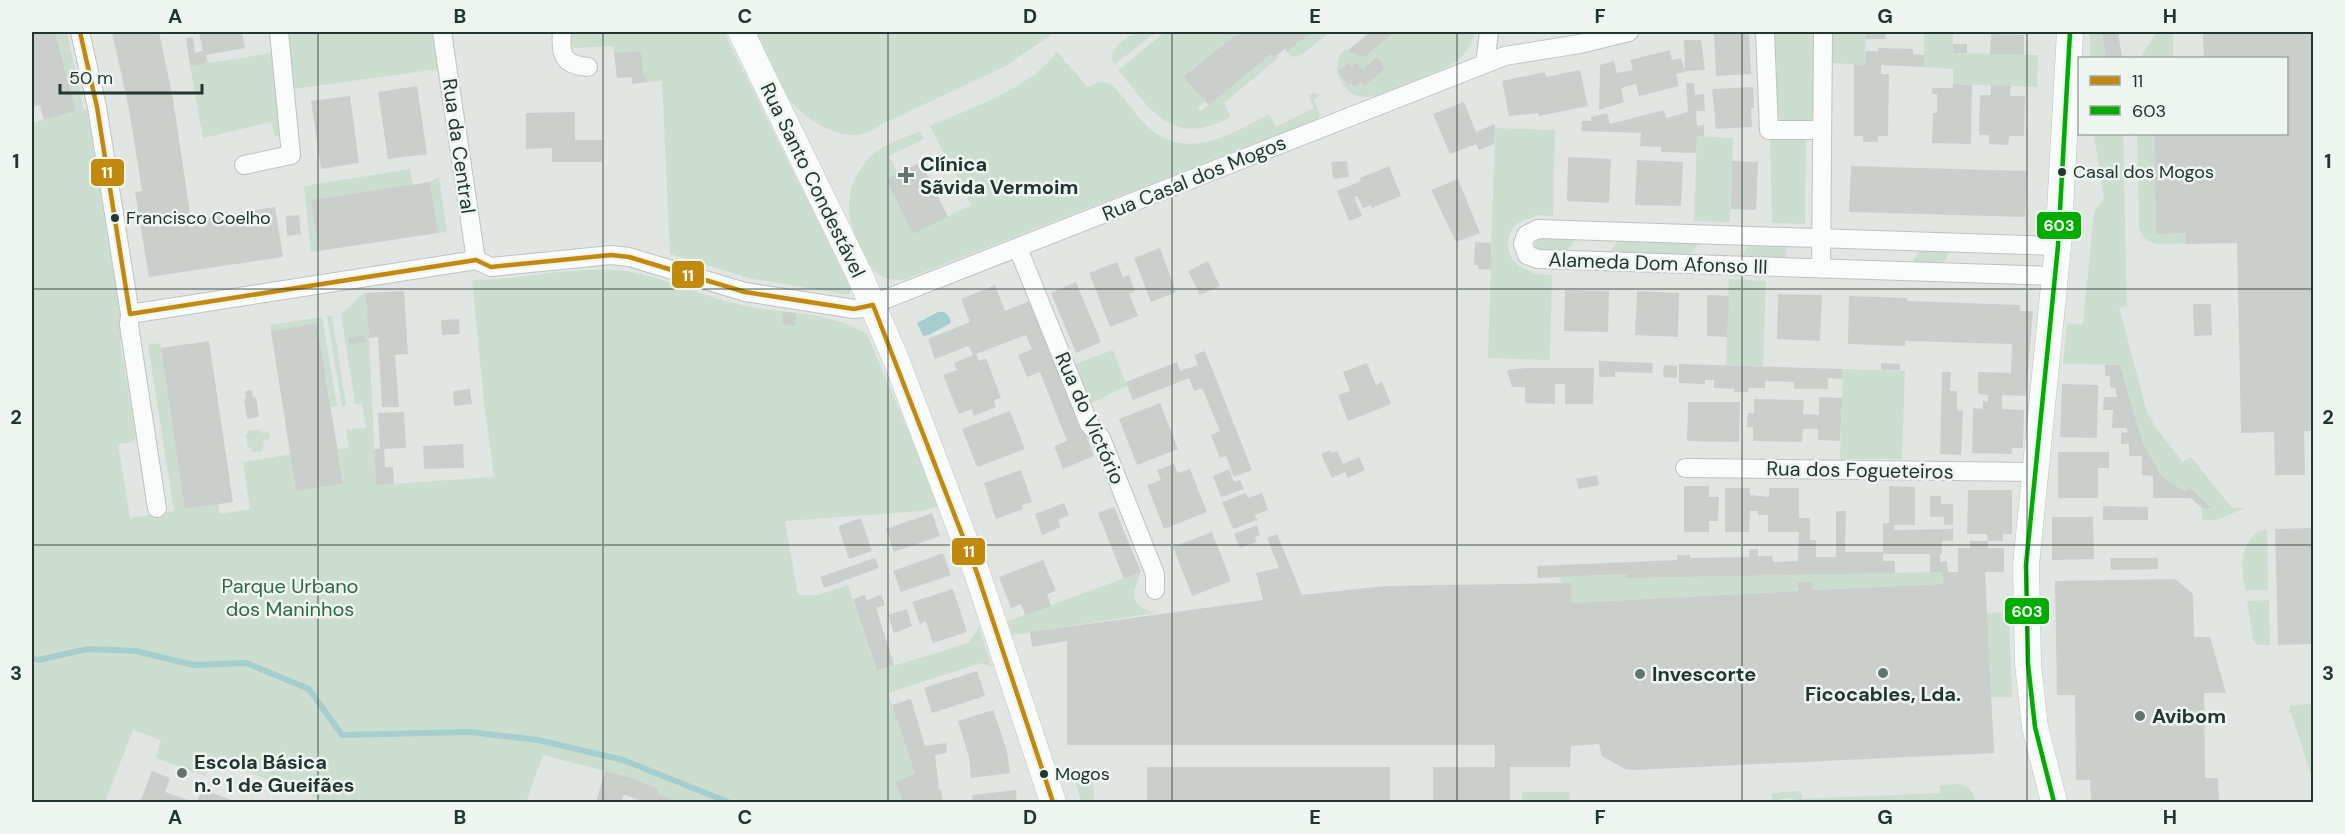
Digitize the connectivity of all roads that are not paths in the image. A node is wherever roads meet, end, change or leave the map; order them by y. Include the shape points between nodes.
1 (80, 32) edge
2 (279, 32) edge
3 (442, 32) edge
4 (562, 32) edge
5 (741, 32) edge
6 (1489, 32) edge
7 (1629, 32) edge
8 (1765, 32) edge
9 (1823, 32) edge
10 (2070, 32) edge
11 (1485, 64) junction
12 (588, 67) dead end
13 (1822, 130) junction
14 (244, 165) dead end
15 (1821, 238) junction
16 (2058, 246) junction
17 (1018, 248) junction
18 (476, 260) junction
19 (1821, 268) junction
20 (2055, 276) junction
21 (873, 305) junction
22 (130, 314) junction
23 (1685, 468) dead end
24 (2036, 471) junction
25 (157, 508) dead end
26 (1155, 590) dead end
27 (1053, 802) edge
28 (2054, 802) edge

1 - 22 street via 97,107
2 - 14 street via 291,155
3 - 18 street, Rua da Central
4 - 12 street via 568,62
5 - 21 street, Rua Santo Condestável
6 - 11 street
7 - 11 street, Rua Casal dos Mogos via 1505,56
8 - 13 street via 1769,130
9 - 13 street
10 - 16 street
11 - 17 street, Rua Casal dos Mogos
13 - 15 street
15 - 16 street, Alameda Dom Afonso III
15 - 19 street
15 - 19 street, Alameda Dom Afonso III via 1538,229 1526,235 1523,244 1527,255 1538,259
16 - 20 street
17 - 21 street, Rua Casal dos Mogos
17 - 26 street, Rua do Victório via 1089,424 1101,438 1155,574
18 - 21 street, Rua Casal dos Mogos via 491,267 629,256 745,292 854,309
18 - 22 street
19 - 20 street, Alameda Dom Afonso III
20 - 24 street
21 - 27 street, Rua Santo Condestável via 977,573
22 - 25 street
23 - 24 street, Rua dos Fogueteiros
24 - 28 street via 2026,565 2028,664 2035,727

